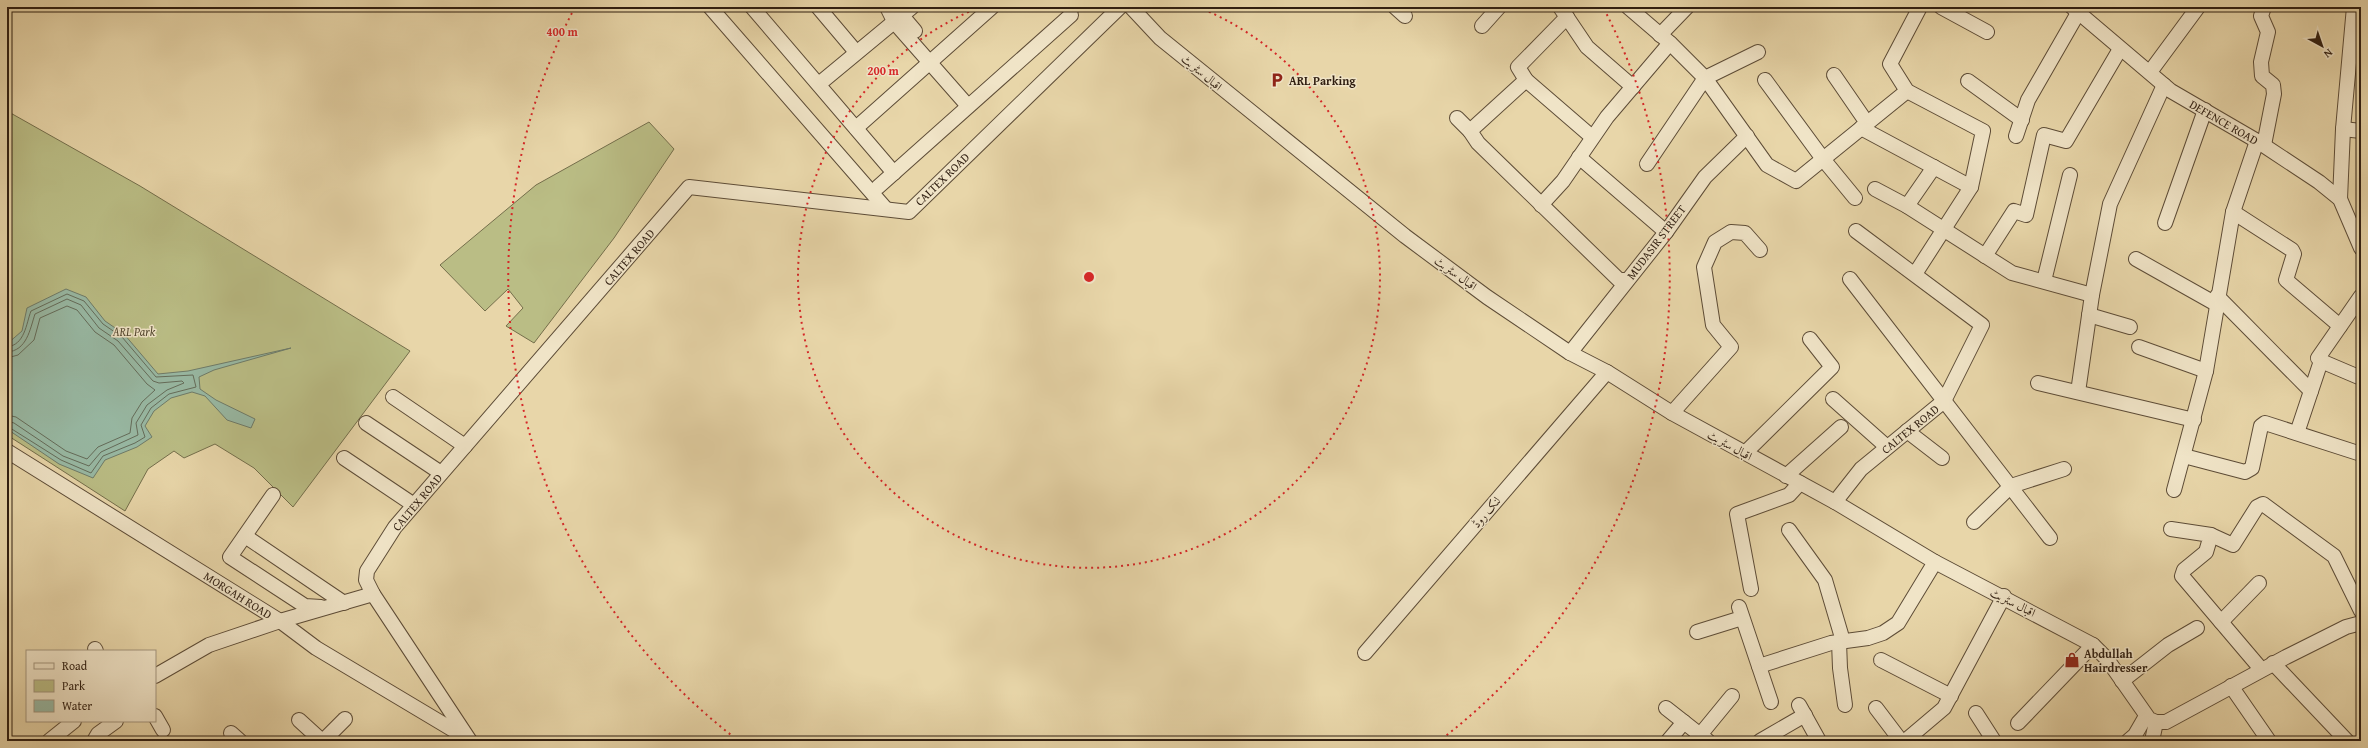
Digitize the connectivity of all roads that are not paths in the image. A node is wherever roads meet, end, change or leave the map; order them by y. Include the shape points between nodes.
1 (710, 7) edge
2 (818, 7) edge
3 (887, 7) edge
4 (992, 7) edge
5 (1120, 7) edge
6 (1131, 7) edge
7 (1499, 7) edge
8 (1628, 7) edge
9 (1687, 7) edge
10 (1920, 7) edge
11 (1941, 7) edge
12 (2198, 7) edge
13 (2264, 7) edge
14 (2354, 7) edge
15 (755, 8) edge
16 (2079, 11) edge
17 (902, 12) edge
18 (1563, 12) edge
19 (1071, 15) dead end
20 (1482, 26) dead end
21 (1987, 32) dead end
22 (1665, 39) junction
23 (2356, 39) edge
24 (2120, 49) junction
25 (856, 52) junction
26 (1758, 52) dead end
27 (933, 59) junction
28 (2150, 72) junction
29 (1834, 75) dead end
30 (1705, 78) junction
31 (1526, 80) junction
32 (1765, 80) dead end
33 (1968, 81) dead end
34 (819, 84) junction
35 (2164, 85) junction
36 (1633, 87) junction
37 (1907, 91) junction
38 (972, 103) junction
39 (2205, 110) junction
40 (1457, 118) dead end
41 (2022, 120) junction
42 (1864, 125) junction
43 (856, 128) junction
44 (2342, 129) junction
45 (1470, 131) junction
46 (2361, 131) edge
47 (1747, 136) junction
48 (2016, 136) dead end
49 (1592, 137) junction
50 (2261, 143) junction
51 (1579, 157) junction
52 (1823, 159) junction
53 (1647, 164) dead end
54 (1934, 167) junction
55 (894, 173) junction
56 (2070, 175) dead end
57 (878, 187) dead end
58 (1971, 187) junction
59 (1875, 189) dead end
60 (1855, 198) dead end
61 (2340, 200) junction
62 (1541, 205) junction
63 (1907, 206) junction
64 (886, 209) junction
65 (2233, 212) junction
66 (2165, 223) dead end
67 (1943, 229) junction
68 (1856, 231) dead end
69 (1666, 232) junction
70 (2357, 234) edge
71 (2361, 248) edge
72 (1760, 250) dead end
73 (1985, 256) junction
74 (2136, 259) dead end
75 (1915, 274) junction
76 (1627, 280) junction
77 (1850, 280) dead end
78 (2044, 281) junction
79 (2092, 295) junction
80 (2361, 296) edge
81 (2217, 300) junction
82 (2089, 316) junction
83 (2340, 326) junction
84 (2130, 327) dead end
85 (1810, 339) dead end
86 (2139, 346) dead end
87 (1570, 353) junction
88 (2321, 361) junction
89 (2206, 371) junction
90 (1608, 372) junction
91 (2361, 378) edge
92 (2038, 383) dead end
93 (2311, 391) junction
94 (2078, 392) junction
95 (393, 397) dead end
96 (1833, 400) dead end
97 (1944, 401) junction
98 (1672, 413) junction
99 (2194, 420) junction
100 (366, 423) dead end
101 (1841, 427) dead end
102 (1907, 431) junction
103 (2297, 433) junction
104 (465, 446) junction
105 (1886, 447) junction
106 (7, 451) edge
107 (1745, 453) junction
108 (2361, 454) edge
109 (2184, 456) junction
110 (344, 458) dead end
111 (1942, 458) dead end
112 (2064, 469) dead end
113 (441, 473) junction
114 (1786, 476) junction
115 (1800, 483) junction
116 (2011, 486) junction
117 (2174, 490) dead end
118 (273, 495) dead end
119 (1835, 502) junction
120 (414, 505) junction
121 (1974, 522) dead end
122 (2171, 529) dead end
123 (1789, 530) dead end
124 (2211, 535) junction
125 (245, 536) junction
126 (2050, 538) dead end
127 (1935, 562) junction
128 (2259, 583) dead end
129 (1751, 590) dead end
130 (373, 594) junction
131 (2004, 596) junction
132 (344, 603) junction
133 (328, 607) junction
134 (2361, 611) edge
135 (280, 621) junction
136 (2221, 622) junction
137 (2361, 623) edge
138 (2197, 628) dead end
139 (1697, 632) dead end
140 (1841, 642) junction
141 (2093, 645) junction
142 (1365, 653) dead end
143 (1882, 660) dead end
144 (1759, 666) junction
145 (2267, 666) junction
146 (156, 675) edge
147 (2122, 681) junction
148 (2231, 686) junction
149 (1732, 696) dead end
150 (1951, 696) junction
151 (1771, 702) dead end
152 (1845, 705) dead end
153 (1666, 708) dead end
154 (1876, 708) dead end
155 (1976, 713) dead end
156 (156, 718) edge
157 (344, 719) dead end
158 (2151, 719) junction
159 (299, 720) dead end
160 (73, 722) edge
161 (115, 722) edge
162 (1684, 722) junction
163 (2018, 723) dead end
164 (163, 730) dead end
165 (1704, 738) edge
166 (469, 740) edge
167 (49, 741) edge
168 (94, 741) edge
169 (322, 741) edge
170 (1668, 741) edge
171 (1760, 741) edge
172 (1819, 741) edge
173 (1901, 741) edge
174 (1905, 741) edge
175 (1994, 741) edge
176 (2128, 741) edge
177 (2152, 741) edge
178 (2269, 741) edge
179 (2347, 741) edge

1 - 64 street
2 - 25 street
3 - 17 street
4 - 27 street
5 - 64 street, CALTEX ROAD via 909,212
6 - 87 street, اقبال سٹریٹ via 1160,38 1405,236 1487,297
7 - 20 street
8 - 22 street
9 - 22 street
10 - 37 street via 1890,64
11 - 21 street
12 - 28 street
13 - 50 street via 2261,16 2268,32 2260,62 2262,76 2273,85 2274,94
14 - 23 street
15 - 34 street
16 - 24 street, DEFENCE ROAD
16 - 41 street via 2028,100
17 - 25 street
17 - 27 street
18 - 31 street via 1518,67
18 - 36 street via 1587,47
19 - 38 street
22 - 30 street
22 - 36 street
23 - 44 street
24 - 28 street, DEFENCE ROAD
24 - 73 street via 2066,141 2044,135 2026,215 2014,211
25 - 34 street
26 - 30 street
27 - 38 street
27 - 43 street
28 - 35 street, DEFENCE ROAD
29 - 42 street
30 - 47 street
30 - 53 street
31 - 45 street
31 - 49 street
32 - 52 street
33 - 41 street
34 - 43 street
35 - 39 street, DEFENCE ROAD
35 - 79 street via 2110,204
36 - 49 street
37 - 42 street
37 - 58 street via 1983,131
38 - 55 street
39 - 50 street, DEFENCE ROAD
39 - 66 street
40 - 45 street
41 - 48 street
42 - 52 street
42 - 54 street
43 - 55 street
44 - 46 street
44 - 61 street
45 - 62 street
47 - 52 street via 1767,165 1796,181
47 - 69 street, MUDASIR STREET via 1705,177
49 - 51 street
50 - 61 street, DEFENCE ROAD via 2319,182
50 - 65 street
51 - 62 street via 1563,181
51 - 69 street
52 - 60 street
54 - 58 street
54 - 63 street
55 - 57 street
56 - 78 street
58 - 67 street
59 - 63 street
61 - 70 street, DEFENCE ROAD
62 - 76 street via 1619,280
63 - 67 street
64 - 104 street, CALTEX ROAD via 689,187
65 - 81 street
65 - 83 street via 2292,250 2294,254 2286,280
67 - 73 street
67 - 75 street
68 - 75 street
69 - 76 street, MUDASIR STREET
70 - 71 street, DEFENCE ROAD
72 - 98 street via 1744,233 1731,232 1715,242 1704,267 1713,325 1731,347
73 - 78 street via 2012,273
74 - 81 street
75 - 97 street, CALTEX ROAD via 1982,325
76 - 87 street, MUDASIR STREET
77 - 97 street
78 - 79 street
79 - 82 street
80 - 83 street
81 - 89 street
81 - 93 street
82 - 84 street
82 - 94 street
83 - 88 street via 2319,354 2318,358
85 - 107 street via 1832,367
86 - 89 street
87 - 90 street, اقبال سٹریٹ
88 - 91 street
88 - 93 street
89 - 99 street
90 - 98 street, اقبال سٹریٹ
90 - 142 street, لنک روڈ
92 - 94 street
93 - 103 street
94 - 99 street
95 - 104 street
96 - 105 street
97 - 102 street, CALTEX ROAD
97 - 116 street
98 - 107 street, اقبال سٹریٹ
99 - 109 street
100 - 113 street
101 - 114 street
102 - 105 street, CALTEX ROAD
102 - 111 street
103 - 108 street
103 - 109 street via 2262,423 2252,468 2245,472
104 - 113 street, CALTEX ROAD
105 - 119 street, CALTEX ROAD via 1861,469
106 - 135 street, MORGAH ROAD
107 - 114 street, اقبال سٹریٹ
109 - 117 street
110 - 120 street
112 - 116 street
113 - 120 street, CALTEX ROAD
114 - 115 street, اقبال سٹریٹ
115 - 119 street, اقبال سٹریٹ
115 - 129 street via 1789,495 1737,514
116 - 121 street
116 - 126 street
118 - 125 street
119 - 127 street, اقبال سٹریٹ
120 - 130 street, CALTEX ROAD via 395,527 367,571 366,580
122 - 124 street
123 - 140 street via 1825,580
124 - 134 street via 2233,545 2257,507 2263,504 2334,556
124 - 136 street via 2206,552 2184,570 2182,576
125 - 132 street
125 - 133 street via 230,557 305,606
127 - 131 street, اقبال سٹریٹ
127 - 140 street via 1898,623 1883,633
128 - 136 street
130 - 132 street
130 - 166 street, CALTEX ROAD
131 - 141 street, اقبال سٹریٹ
131 - 150 street
132 - 133 street
133 - 135 street
135 - 146 street via 209,645
135 - 166 street, MORGAH ROAD via 316,648
136 - 145 street
137 - 145 street via 2346,627
138 - 147 street via 2168,645
139 - 144 street via 1740,613
140 - 144 street
140 - 152 street via 1840,668
141 - 147 street, اقبال سٹریٹ via 2107,659
141 - 163 street
143 - 150 street
144 - 151 street
145 - 148 street
145 - 179 street
147 - 158 street, اقبال سٹریٹ
148 - 158 street via 2166,722
148 - 178 street
149 - 165 street
150 - 174 street via 1944,708
153 - 162 street
154 - 173 street
155 - 175 street
156 - 164 street
157 - 169 street
158 - 176 street
158 - 177 street
159 - 169 street
160 - 167 street
161 - 168 street via 98,734
162 - 165 street
162 - 170 street
171 - 172 street via 1802,710

